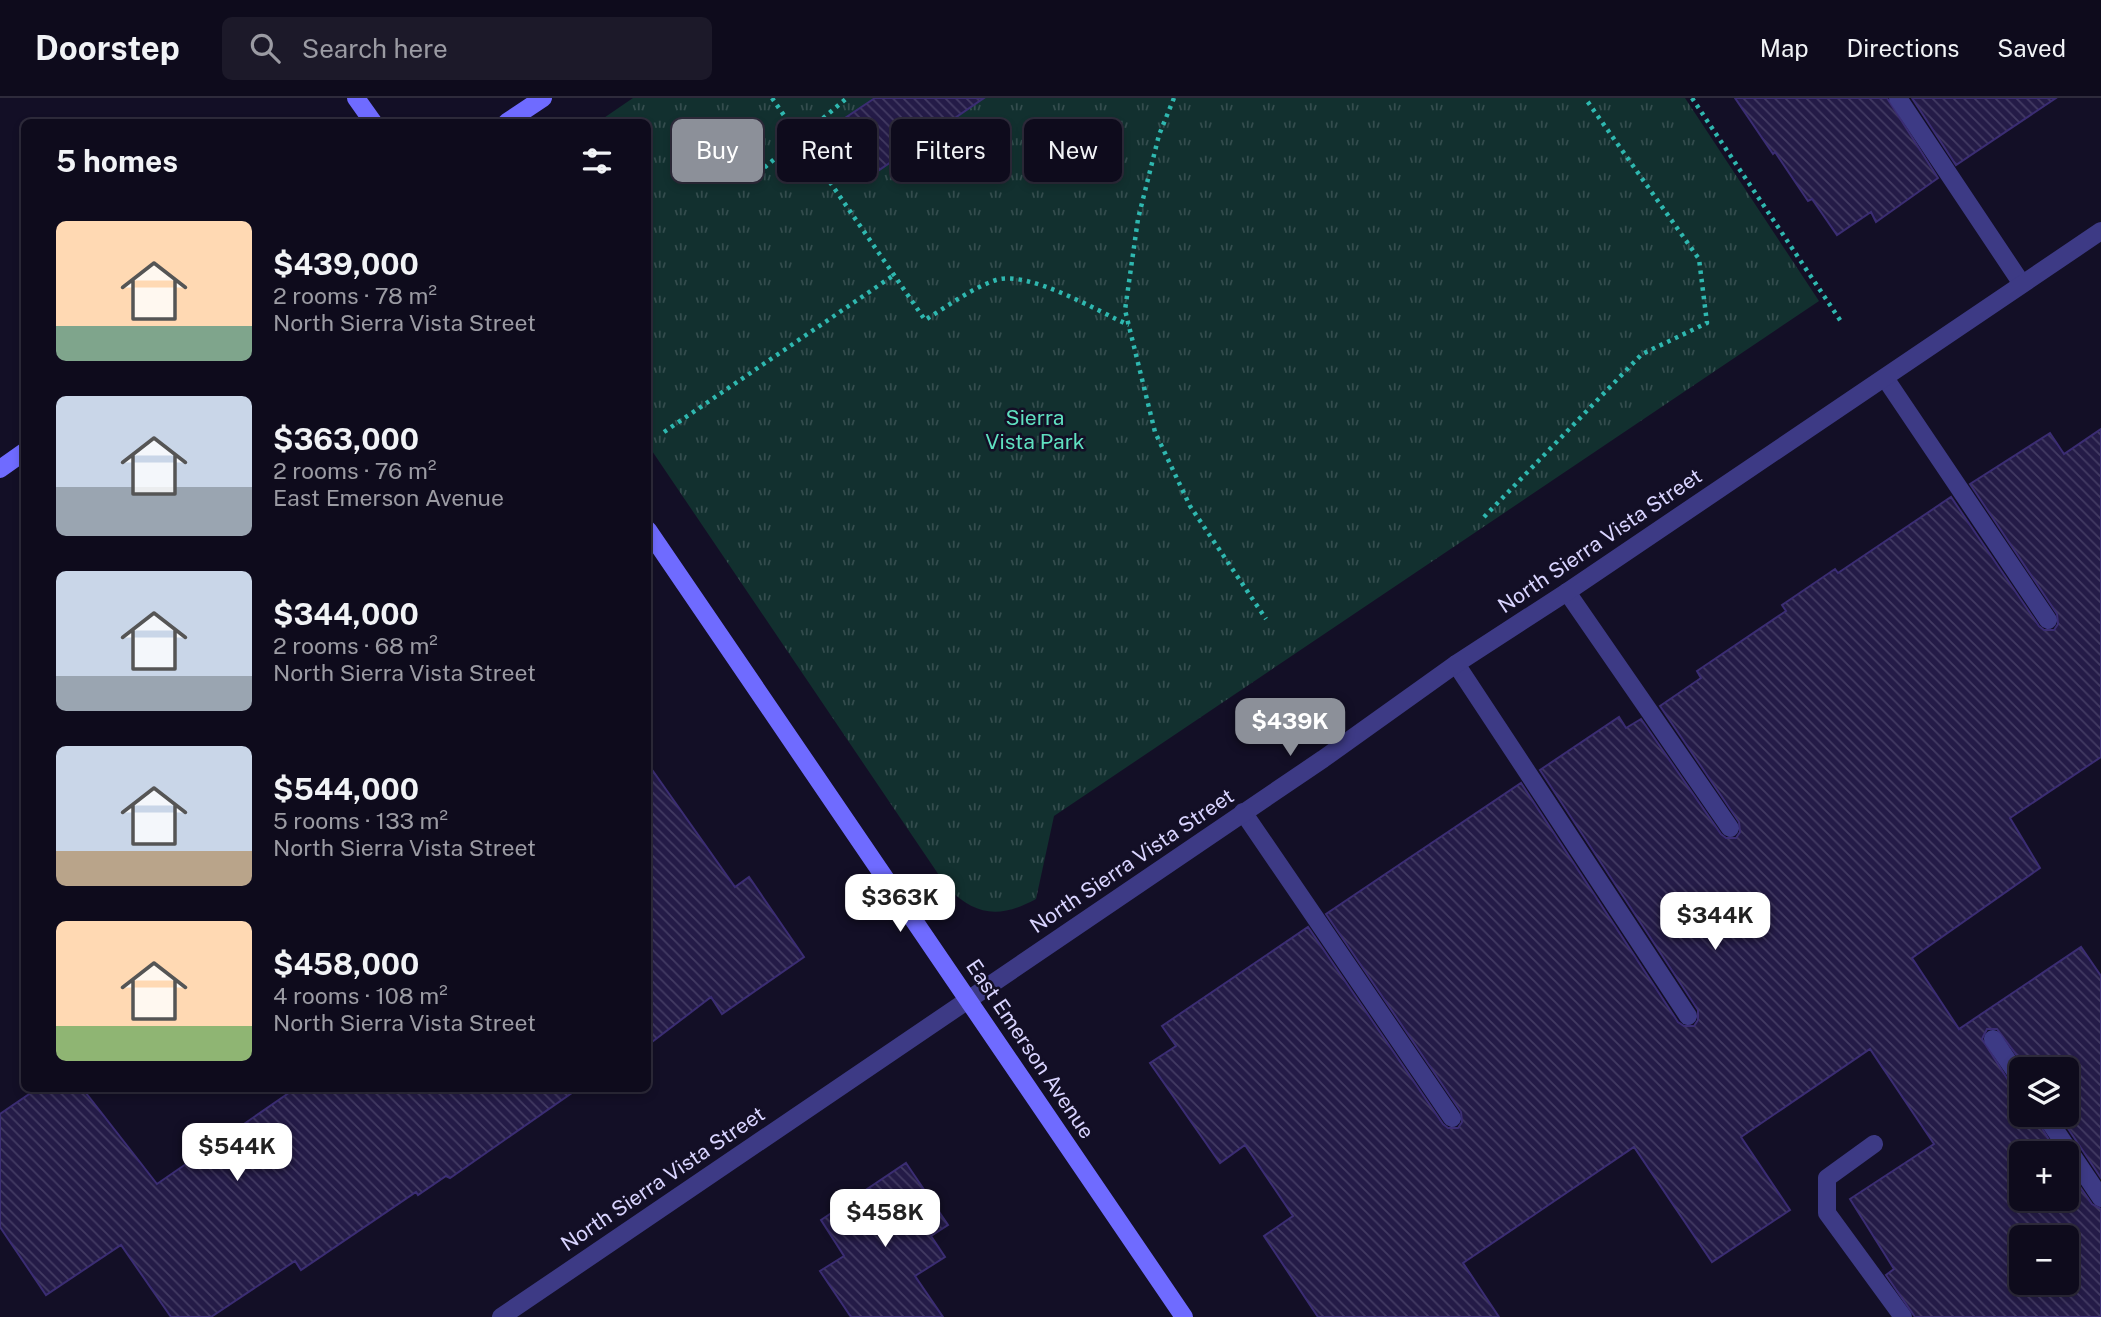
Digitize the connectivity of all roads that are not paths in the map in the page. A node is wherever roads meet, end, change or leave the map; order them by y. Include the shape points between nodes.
1 (356, 98) edge
2 (543, 98) edge
3 (1898, 98) edge
4 (371, 119) edge
5 (512, 119) edge
6 (2101, 231) edge
7 (2022, 284) junction
8 (1885, 377) junction
9 (21, 454) edge
10 (0, 469) edge
11 (651, 534) edge
12 (1567, 592) junction
13 (2048, 620) dead end
14 (1456, 664) junction
15 (1243, 812) junction
16 (1730, 828) dead end
17 (968, 1000) junction
18 (1688, 1016) dead end
19 (1993, 1039) dead end
20 (2009, 1062) edge
21 (1451, 1118) dead end
22 (2053, 1127) edge
23 (1874, 1144) dead end
24 (2101, 1198) edge
25 (501, 1317) edge
26 (1184, 1317) edge
27 (1903, 1317) edge

1 - 4 street
2 - 5 street
3 - 7 street
6 - 7 street, North Sierra Vista Street
7 - 8 street, North Sierra Vista Street
8 - 12 street, North Sierra Vista Street
8 - 13 street
9 - 10 street
11 - 17 street, East Emerson Avenue
12 - 14 street, North Sierra Vista Street
12 - 16 street
14 - 15 street, North Sierra Vista Street
14 - 18 street
15 - 17 street, North Sierra Vista Street
15 - 21 street
17 - 25 street, North Sierra Vista Street
17 - 26 street, East Emerson Avenue
19 - 20 street
22 - 24 street
23 - 27 street via 1827,1178 1827,1213

